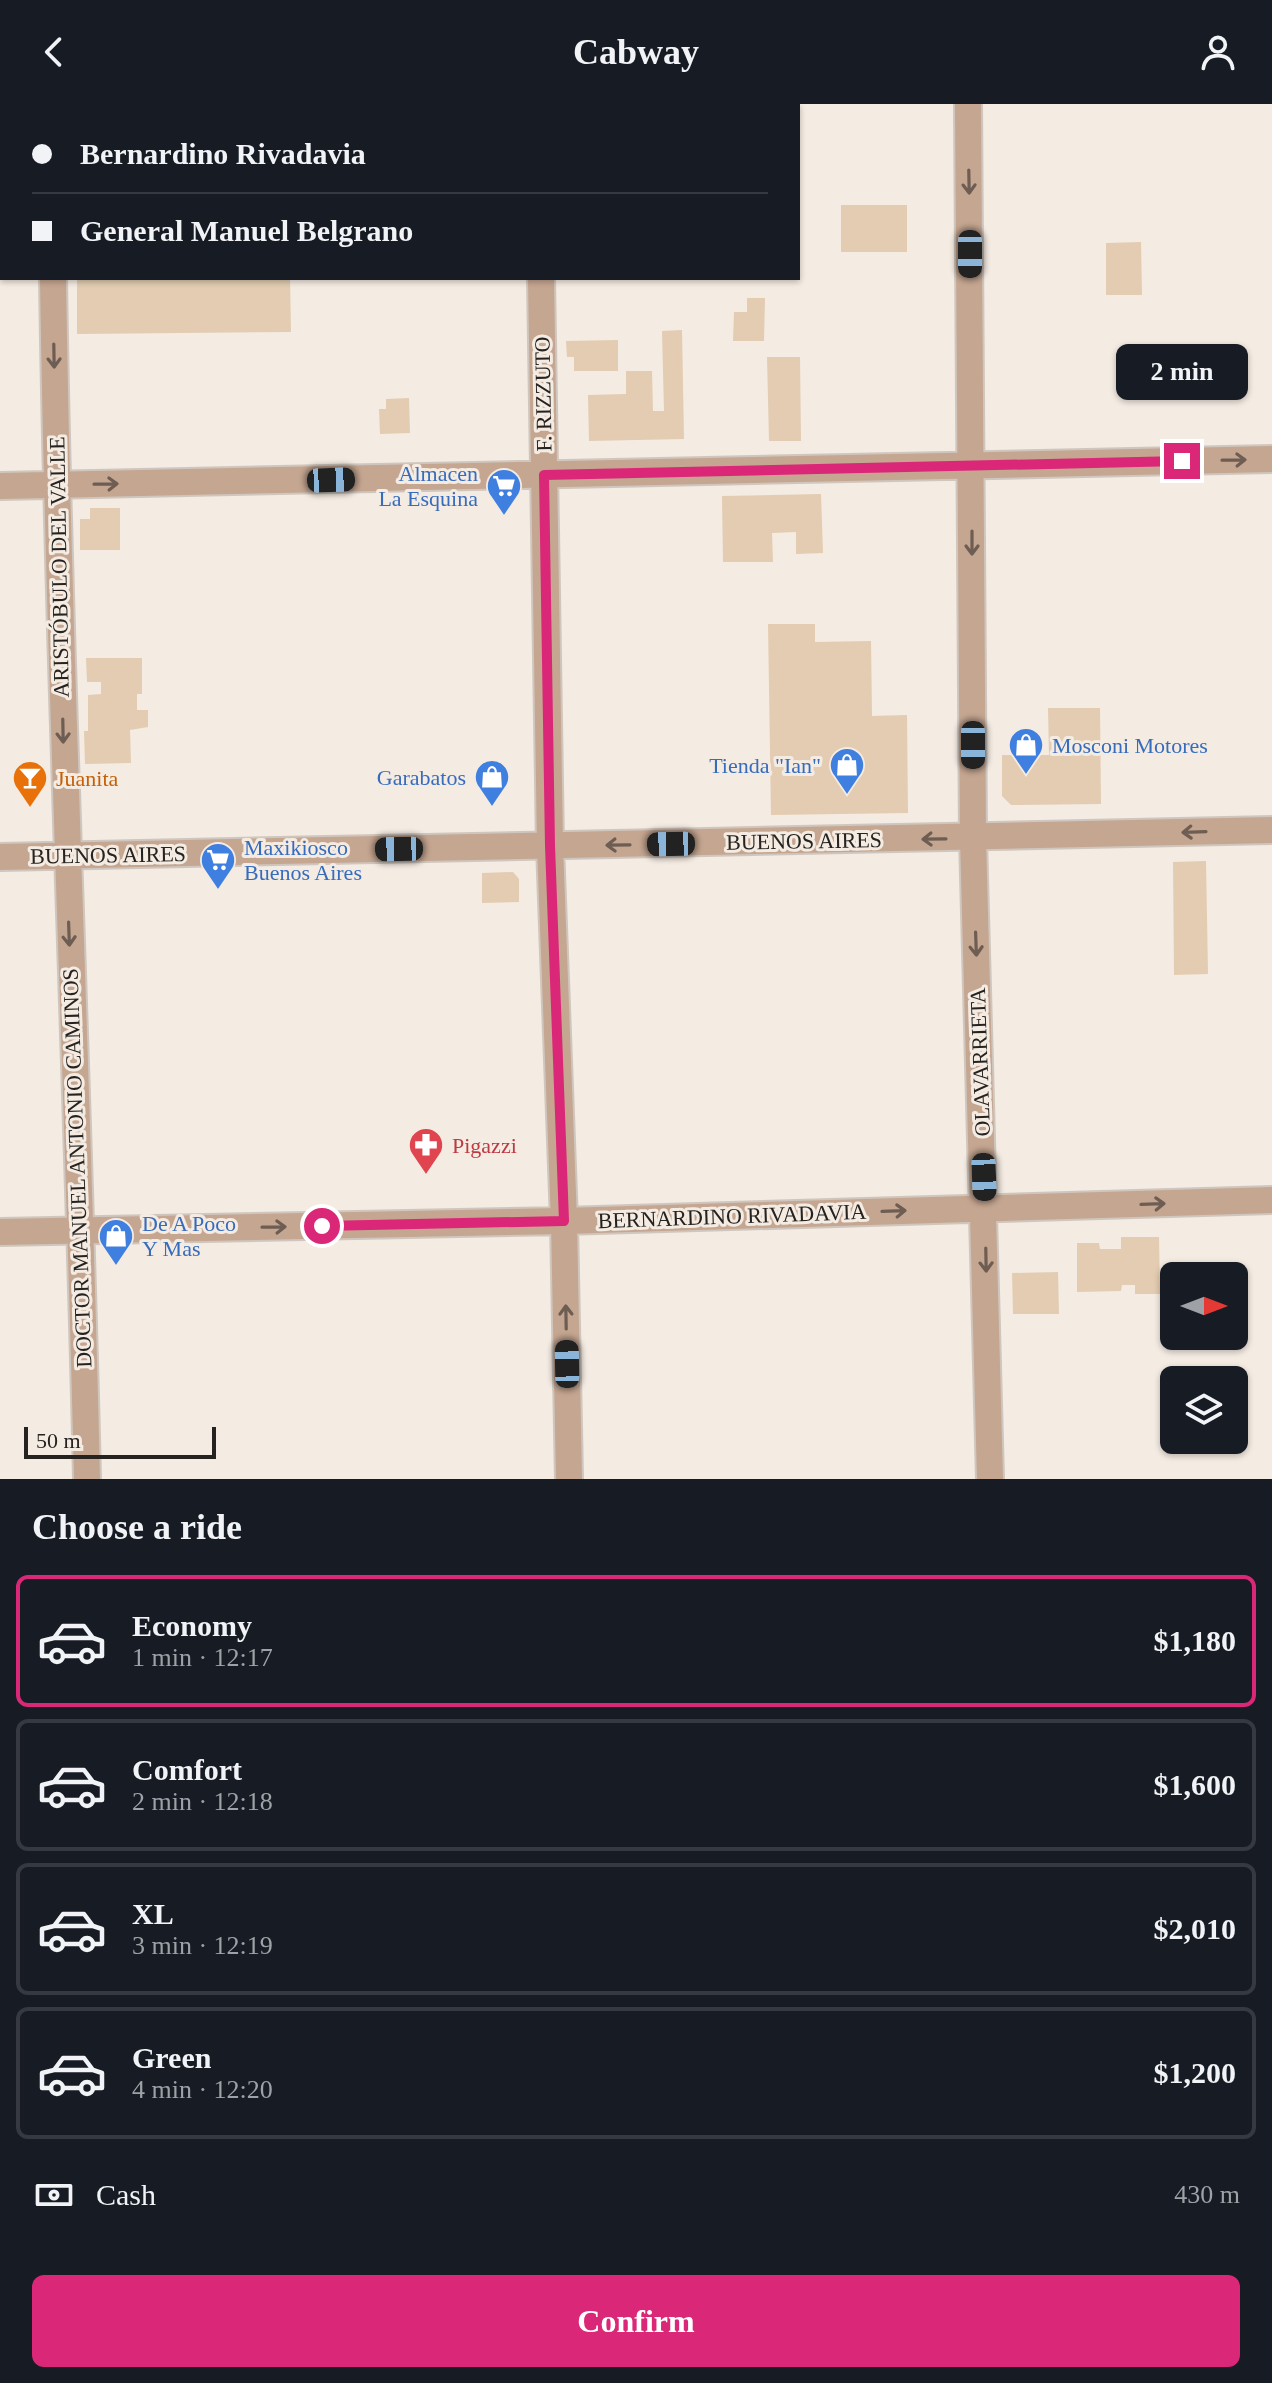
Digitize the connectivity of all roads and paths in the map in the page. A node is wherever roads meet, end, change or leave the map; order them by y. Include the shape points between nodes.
1 (968, 104) edge
2 (53, 280) edge
3 (541, 280) edge
4 (1272, 459) edge
5 (972, 465) junction
6 (544, 475) junction
7 (56, 485) junction
8 (0, 486) edge
9 (1272, 830) edge
10 (973, 838) junction
11 (550, 846) junction
12 (66, 856) junction
13 (0, 857) edge
14 (1272, 1200) edge
15 (985, 1208) junction
16 (564, 1221) junction
17 (81, 1230) junction
18 (0, 1232) edge
19 (87, 1479) edge
20 (569, 1479) edge
21 (990, 1479) edge

1 -> 5 street, OLAVARRIETA
2 -> 7 street, ARISTÓBULO DEL VALLE
3 - 6 street, F. RIZZUTO
5 -> 4 street
5 - 6 street
5 -> 10 street, OLAVARRIETA
7 -> 6 street
6 - 11 street, F. RIZZUTO
7 - 8 street
7 -> 12 street, ARISTÓBULO DEL VALLE
9 -> 10 street, BUENOS AIRES
10 -> 11 street, BUENOS AIRES
10 -> 15 street, OLAVARRIETA
11 - 12 street, BUENOS AIRES
11 - 16 street, F. RIZZUTO
12 - 13 street, BUENOS AIRES
12 -> 17 street, DOCTOR MANUEL ANTONIO CAMINOS
15 -> 14 street, BERNARDINO RIVADAVIA
16 -> 15 street, BERNARDINO RIVADAVIA
15 -> 21 street, OLAVARRIETA
17 -> 16 street, BERNARDINO RIVADAVIA
20 -> 16 street, F. RIZZUTO
17 - 18 street, BERNARDINO RIVADAVIA
17 - 19 street, DOCTOR MANUEL ANTONIO CAMINOS

